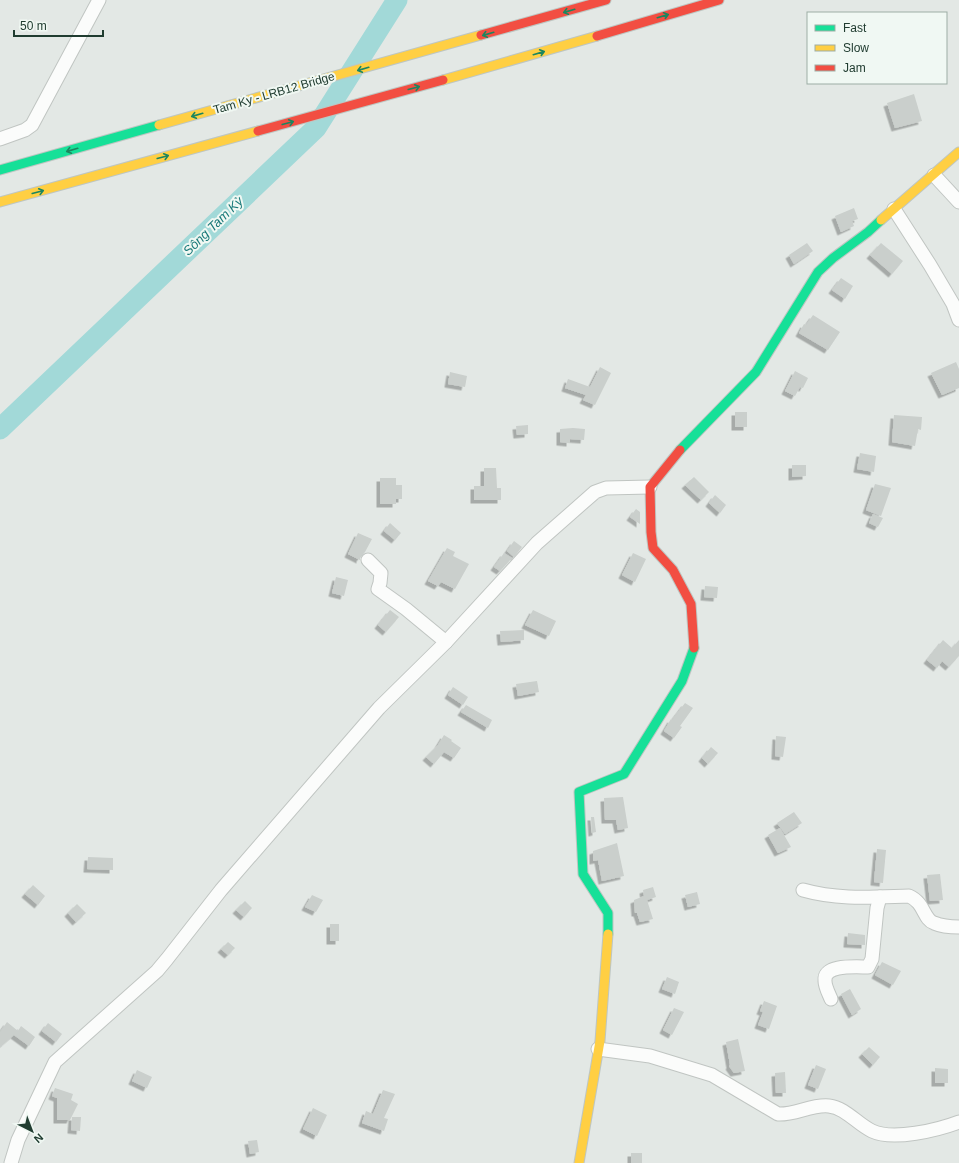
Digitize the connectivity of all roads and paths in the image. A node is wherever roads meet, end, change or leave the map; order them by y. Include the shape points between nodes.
1 (99, 0) edge
2 (606, 0) edge
3 (719, 0) edge
4 (0, 139) edge
5 (959, 152) edge
6 (0, 170) edge
7 (934, 174) junction
8 (0, 202) edge
9 (959, 202) edge
10 (894, 209) junction
11 (959, 320) edge
12 (650, 487) junction
13 (368, 560) dead end
14 (446, 642) junction
15 (803, 890) dead end
16 (880, 897) junction
17 (959, 927) edge
18 (831, 999) dead end
19 (598, 1049) junction
20 (959, 1122) edge
21 (11, 1163) edge
22 (579, 1163) edge

1 - 4 street via 32,125
2 -> 6 main road, Tam Ky - LRB12 Bridge
8 -> 3 main road via 501,64
5 - 7 main road
7 - 9 street
7 - 10 main road
10 - 11 street via 949,297
10 - 12 main road via 818,272 756,372 684,444
12 - 14 street via 606,488 595,492 537,543
12 - 19 main road via 653,548 673,570 691,604 694,647 682,680 624,774 579,792 583,874 608,913
13 - 14 street via 381,573 378,589
14 - 21 street via 374,714 221,890 162,965 54,1062 18,1140
15 - 16 street via 834,896
16 - 17 street via 909,896 921,905 934,924
16 - 18 street via 871,963 868,967 829,970 824,980
19 - 20 street via 650,1056 712,1074 778,1114 786,1115 829,1106 841,1110 872,1131 891,1135 926,1131
19 - 22 main road

